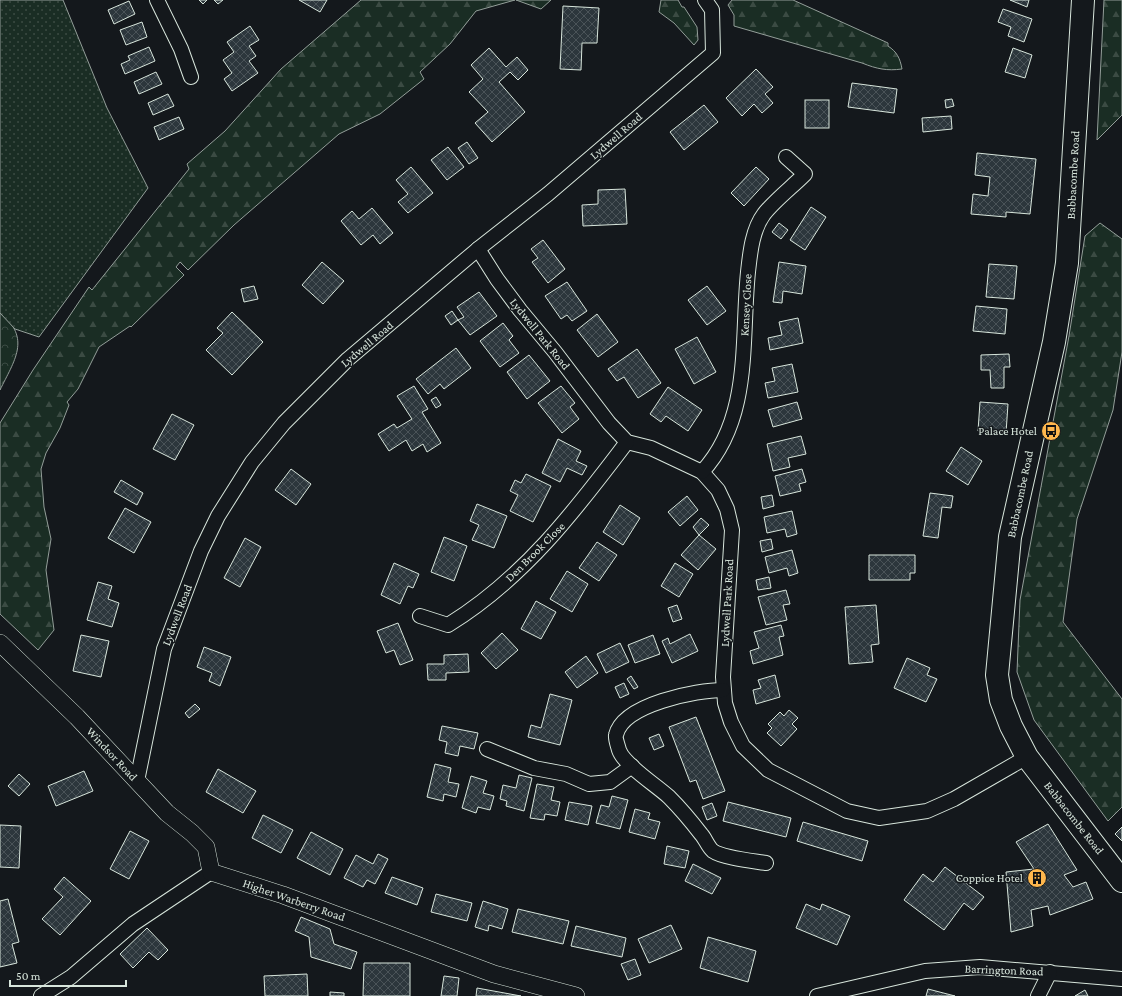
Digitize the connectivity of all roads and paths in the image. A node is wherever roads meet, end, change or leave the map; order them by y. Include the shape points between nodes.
1 (157, 0) edge
2 (705, 0) edge
3 (1083, 0) edge
4 (191, 77) dead end
5 (786, 157) dead end
6 (478, 249) junction
7 (627, 442) junction
8 (702, 472) junction
9 (420, 616) dead end
10 (0, 643) edge
11 (723, 690) junction
12 (487, 749) dead end
13 (1027, 757) junction
14 (632, 766) junction
15 (137, 781) junction
16 (766, 863) dead end
17 (210, 872) junction
18 (1122, 881) edge
19 (1050, 972) junction
20 (1122, 979) edge
21 (41, 996) edge
22 (576, 996) edge
23 (817, 996) edge
24 (1038, 996) edge

1 - 4 street via 181,49
2 - 6 street, Lydwell Road via 712,10 713,54 548,194
3 - 13 main road, Babbacombe Road via 1067,264 1054,342 1010,537 997,675 1001,700
5 - 8 street, Kensey Close via 805,174 763,215 754,234 746,296 744,362 736,405 730,430 714,459
6 - 7 street, Lydwell Park Road via 520,310 609,423
6 - 15 street, Lydwell Road via 348,359 284,423 218,516 164,649
7 - 8 street, Lydwell Park Road via 651,448
7 - 9 street, Den Brook Close via 565,523 477,607 448,626
8 - 11 street, Lydwell Park Road via 718,490 728,509 732,530
10 - 15 street, Windsor Road via 77,717
11 - 13 street, Lydwell Park Road via 731,722 743,746 768,770 847,811 879,818 927,811 954,799
11 - 14 street via 708,690 670,698 632,715 620,726 616,736 619,751
12 - 14 street via 534,768 566,774 588,784 610,782
13 - 18 main road, Babbacombe Road
14 - 16 street via 682,810 713,851
15 - 17 street, Windsor Road via 167,813 206,847
17 - 21 street via 133,924 71,977
17 - 22 street, Higher Warberry Road via 283,895 494,974
19 - 20 street, Barrington Road
19 - 23 street, Barrington Road via 980,967 925,971
19 - 24 street

